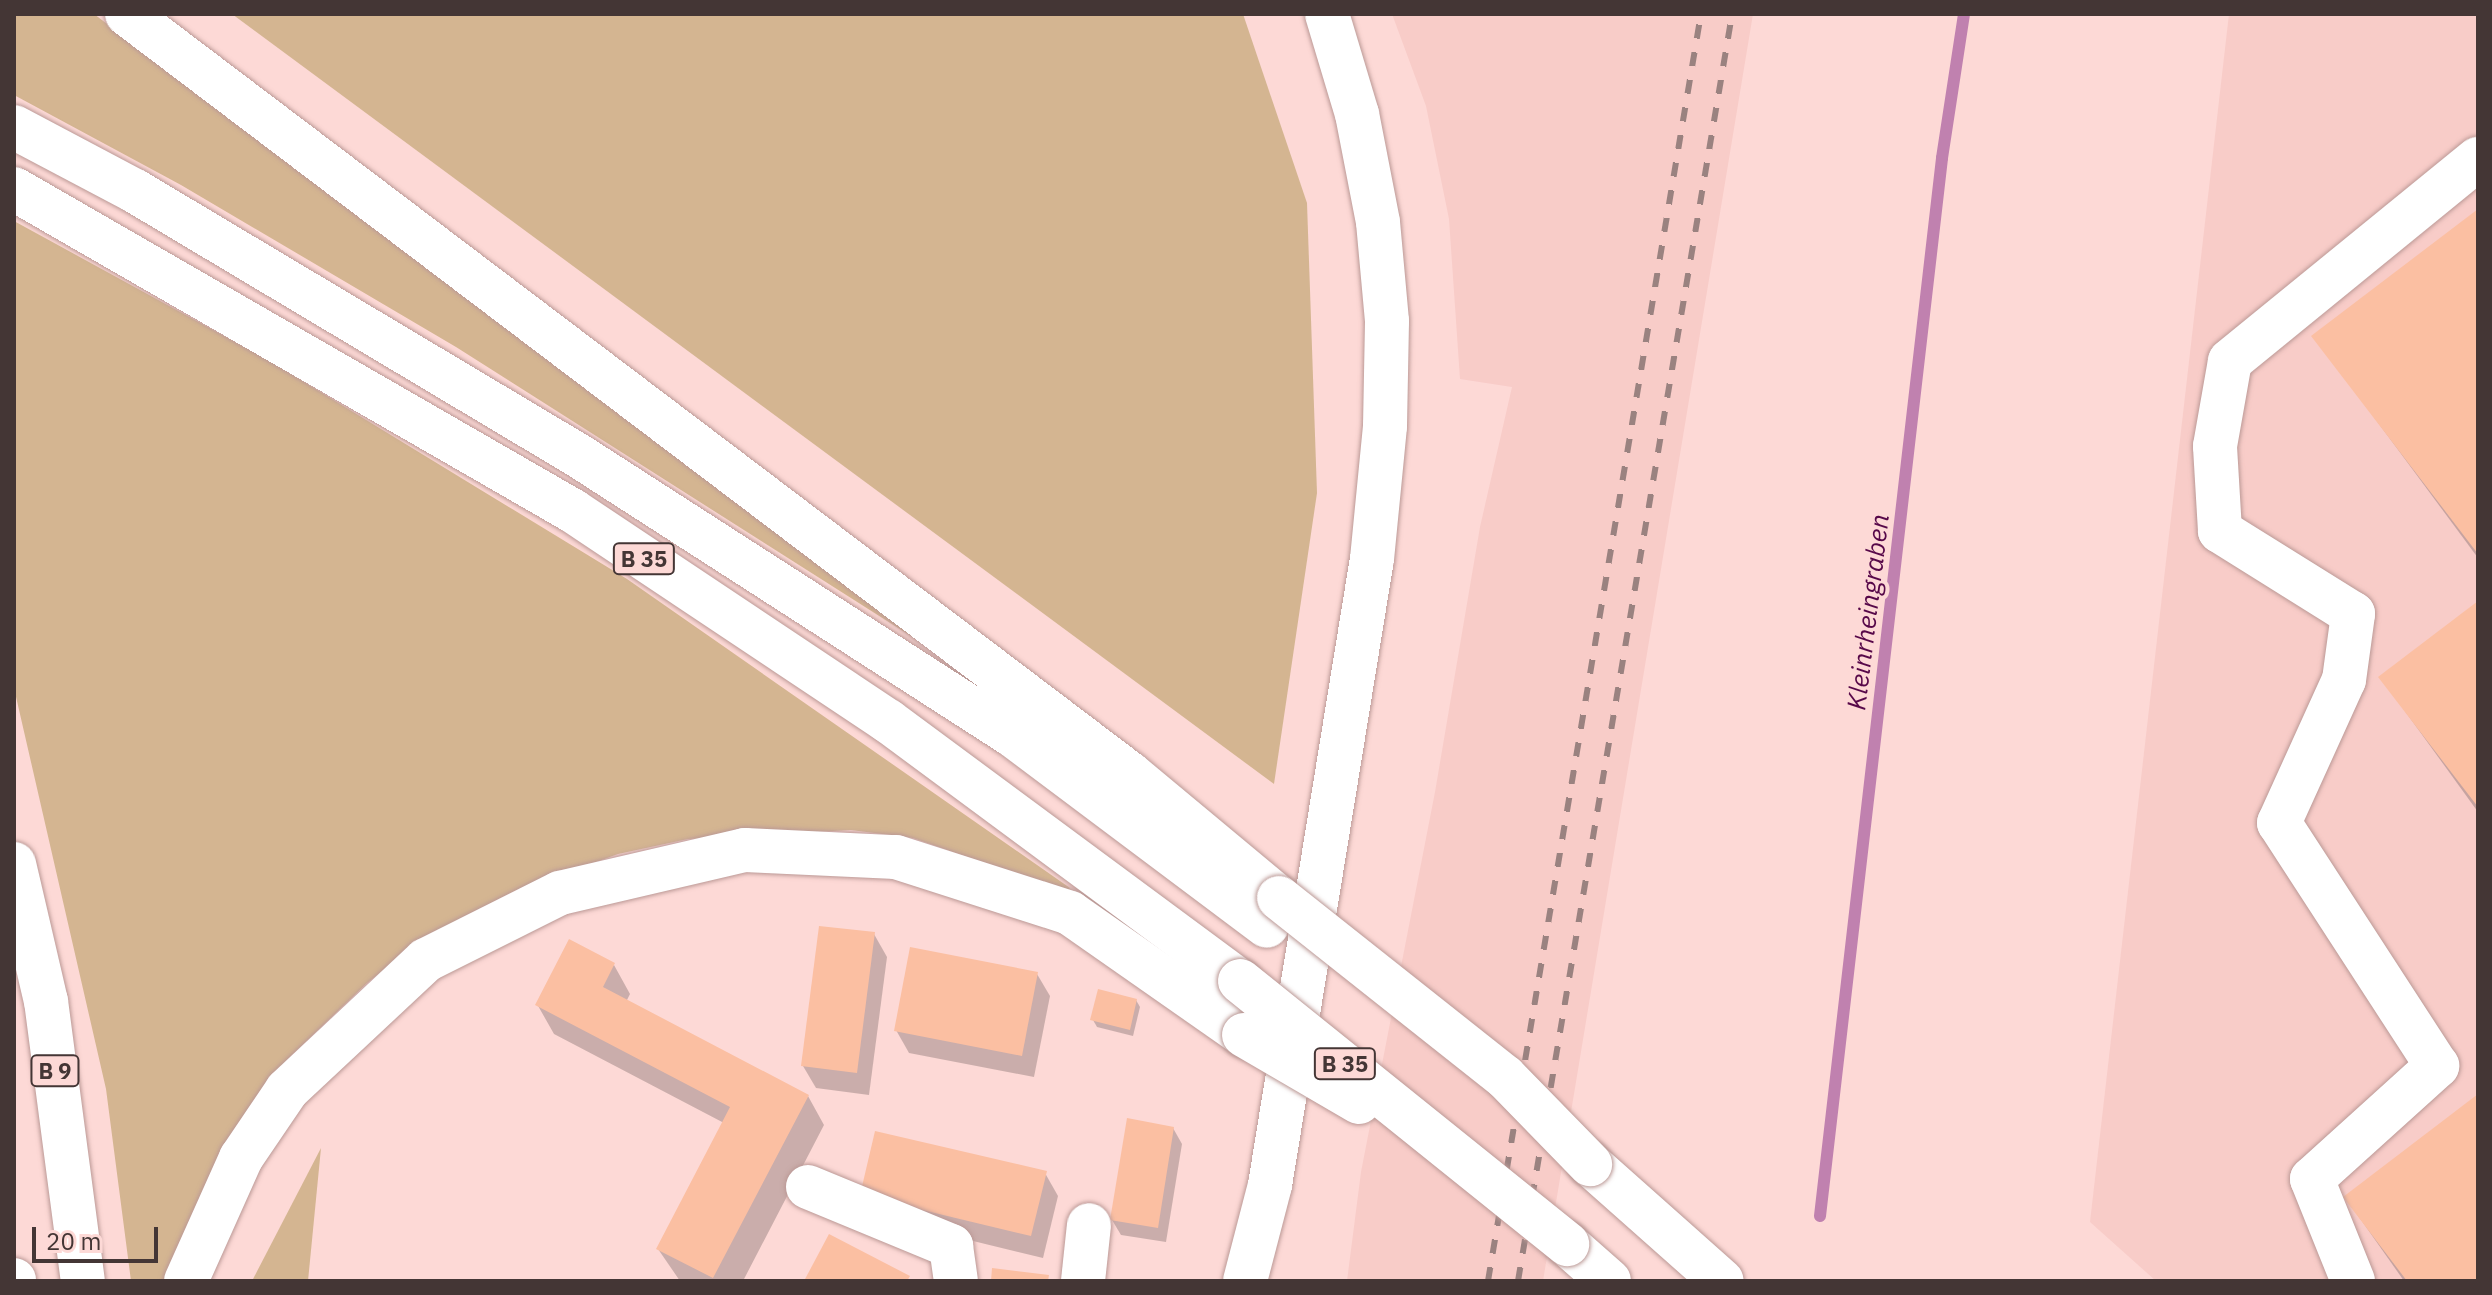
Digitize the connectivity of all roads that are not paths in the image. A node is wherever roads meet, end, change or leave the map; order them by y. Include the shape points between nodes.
1 (127, 14) edge
2 (1327, 14) edge
3 (14, 127) edge
4 (2478, 159) edge
5 (14, 189) edge
6 (14, 864) edge
7 (1273, 912) junction
8 (1450, 1148) junction
9 (808, 1187) dead end
10 (1089, 1225) dead end
11 (83, 1281) edge
12 (186, 1281) edge
13 (956, 1281) edge
14 (1083, 1281) edge
15 (1245, 1281) edge
16 (1609, 1281) edge
17 (1722, 1281) edge
18 (2353, 1281) edge

1 - 7 main road via 1117,764
2 - 15 main road via 1357,114 1378,222 1387,321 1385,426 1372,559 1270,1185
3 - 7 main road via 135,191 579,456 1014,736
4 - 18 main road via 2230,361 2215,446 2220,531 2353,614 2344,680 2279,823 2437,1066 2312,1179
5 - 8 main road, B 35, bridge via 573,511 888,721 1240,981
6 - 11 main road, B 9 via 46,1001
7 - 17 main road, bridge via 1492,1102 1590,1164
8 - 12 main road, bridge via 1332,1088 1244,1035 1070,913 896,857 745,850 560,893 426,960 287,1090 241,1158
8 - 16 main road, B 35, bridge
9 - 13 main road via 951,1246
10 - 14 main road

